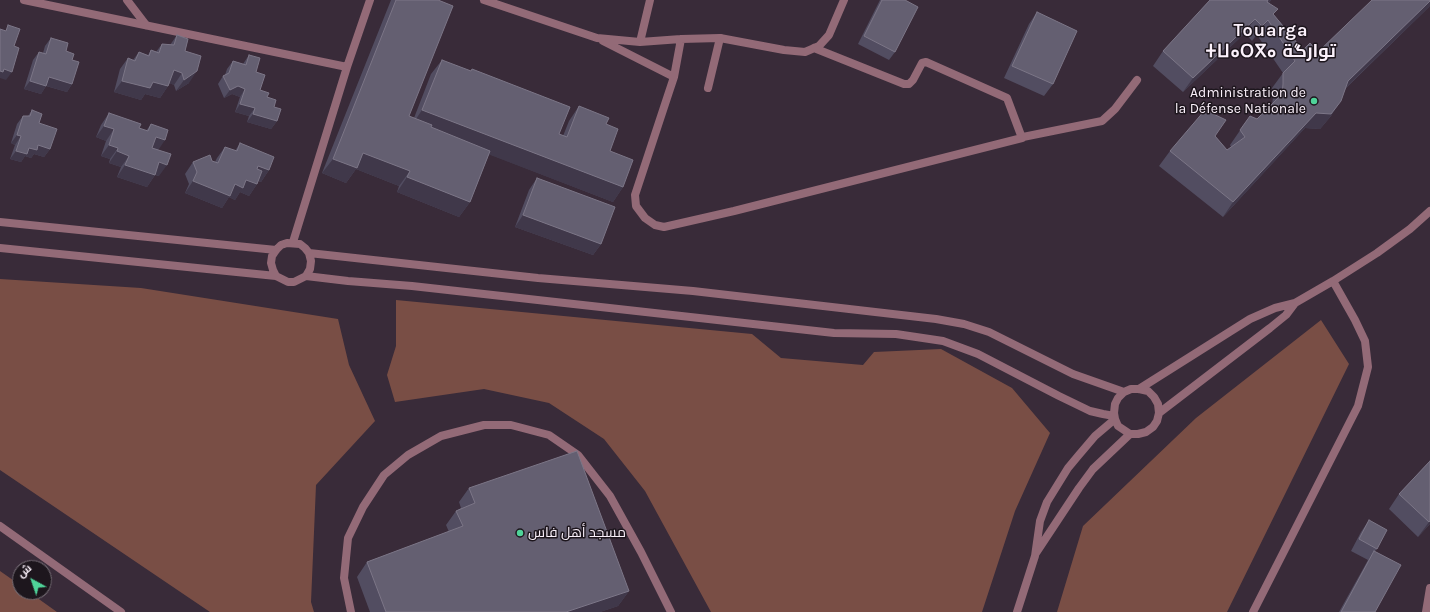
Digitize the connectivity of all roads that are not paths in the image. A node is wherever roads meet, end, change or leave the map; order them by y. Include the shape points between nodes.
1 (24, 0) edge
2 (127, 0) edge
3 (370, 0) edge
4 (484, 0) edge
5 (650, 0) edge
6 (844, 0) edge
7 (146, 25) junction
8 (597, 38) junction
9 (720, 38) junction
10 (681, 39) junction
11 (640, 42) junction
12 (814, 48) junction
13 (347, 67) junction
14 (674, 76) junction
15 (1137, 80) dead end
16 (708, 88) dead end
17 (1023, 137) junction
18 (1430, 211) edge
19 (0, 222) edge
20 (293, 242) junction
21 (0, 248) edge
22 (276, 250) junction
23 (309, 253) junction
24 (276, 276) junction
25 (306, 276) junction
26 (1333, 282) junction
27 (1295, 303) junction
28 (1139, 389) junction
29 (1124, 392) junction
30 (1159, 413) junction
31 (1114, 418) junction
32 (1130, 434) junction
33 (0, 526) edge
34 (1035, 556) junction
35 (1430, 588) edge
36 (121, 612) edge
37 (351, 612) edge
38 (670, 612) edge
39 (1017, 612) edge
40 (1253, 612) edge
41 (1426, 612) edge

1 - 7 street
2 - 7 street
3 - 13 street
4 - 8 street
5 - 11 street
6 - 12 street via 829,35
7 - 13 street
8 - 11 street
8 - 14 street
9 - 10 street
9 - 12 street via 784,50 805,52
9 - 16 street
10 - 11 street
10 - 14 street
12 - 17 street via 904,84 909,84 922,63 926,62 1007,98
13 - 20 street
14 - 17 street via 635,195 636,206 644,218 664,227
15 - 17 street via 1115,109 1102,121
18 - 26 street via 1378,253
19 - 22 street
20 - 22 street via 281,245
20 - 23 street via 300,244
21 - 24 street
22 - 24 street via 271,263
23 - 25 street via 311,261
23 - 29 street via 538,278 693,291 936,319 989,332 1073,374
24 - 25 street via 288,282
25 - 31 street via 834,333 896,334 943,341 978,354 1078,405
26 - 27 street
26 - 40 street via 1365,342 1368,366 1358,406
27 - 28 street via 1250,319
27 - 30 street via 1286,315 1270,328
28 - 29 street
28 - 30 street via 1148,391 1154,397
29 - 31 street via 1115,404
30 - 32 street via 1150,430
31 - 32 street via 1118,426
31 - 34 street via 1078,456 1047,502 1040,521
32 - 34 street via 1093,469
33 - 36 street
34 - 39 street
35 - 41 street
37 - 38 street via 344,578 348,538 363,507 384,475 408,455 441,436 484,425 512,425 549,435 578,455 610,496

